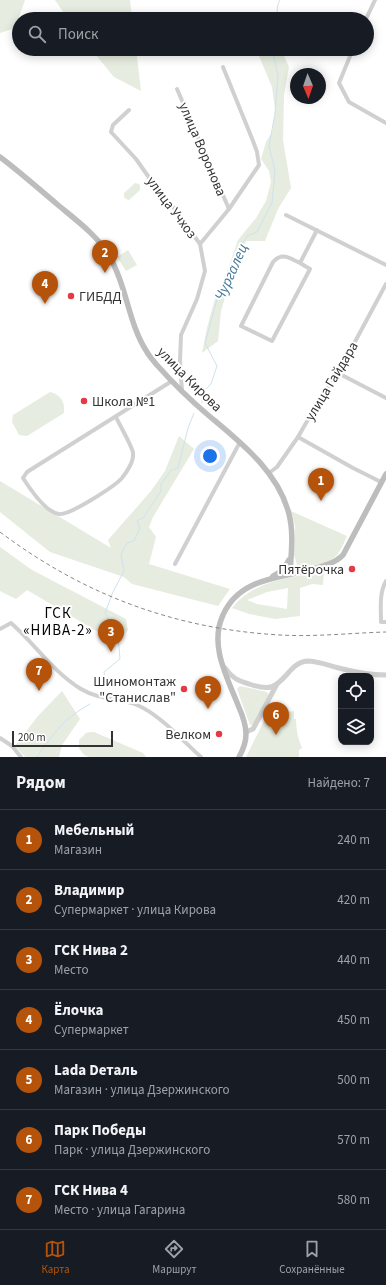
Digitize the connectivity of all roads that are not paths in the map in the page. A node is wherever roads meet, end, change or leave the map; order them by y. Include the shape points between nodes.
1 (375, 0) edge
2 (369, 12) edge
3 (350, 56) edge
4 (223, 67) dead end
5 (177, 89) dead end
6 (129, 110) dead end
7 (386, 123) edge
8 (0, 156) edge
9 (229, 210) junction
10 (286, 215) dead end
11 (316, 230) junction
12 (200, 244) junction
13 (300, 263) junction
14 (386, 265) edge
15 (386, 284) edge
16 (338, 373) junction
17 (172, 381) junction
18 (182, 391) junction
19 (386, 398) edge
20 (116, 417) junction
21 (298, 437) junction
22 (240, 442) junction
23 (268, 473) junction
24 (386, 474) edge
25 (381, 482) junction
26 (291, 552) junction
27 (291, 562) junction
28 (175, 564) dead end
29 (302, 572) junction
30 (290, 574) junction
31 (269, 578) junction
32 (386, 581) edge
33 (386, 622) edge
34 (0, 629) edge
35 (222, 663) junction
36 (386, 675) edge
37 (278, 683) junction
38 (246, 732) junction
39 (0, 738) edge
40 (240, 756) edge
41 (21, 757) edge
42 (200, 757) edge

1 - 2 street
3 - 7 street via 339,83 349,102
4 - 9 street via 253,141 259,163
5 - 9 street, улица Воронова
6 - 12 street, улица Учхоз via 113,125 111,132 136,159
8 - 17 main road, улица Кирова via 72,217 104,248 120,279 142,343
9 - 12 street
10 - 11 street
11 - 13 street
11 - 14 street
12 - 18 street, улица Учхоз via 205,271 181,335
13 - 13 street via 283,256 277,257 241,326 272,341 310,269
15 - 16 street, улица Гайдара
16 - 19 street
16 - 21 street, улица Гайдара
17 - 18 main road, улица Кирова
17 - 20 street
18 - 22 main road, улица Кирова
20 - 20 street via 27,472 23,478 44,505 58,514 64,514 81,506 121,479 127,472 133,453
21 - 23 street, улица Гайдара via 277,467
21 - 25 street
22 - 23 main road, улица Кирова
22 - 28 street
23 - 26 main road, улица Кирова via 282,494 289,513 292,530
24 - 25 main road
25 - 29 main road via 343,555 330,564
26 - 27 main road, улица Кирова
26 - 31 main road via 283,570
27 - 29 main road via 294,569
27 - 30 main road, улица Кирова
29 - 30 main road
30 - 31 main road
31 - 35 main road via 244,589 226,609 218,634
32 - 33 street via 380,600 381,622
34 - 42 street via 11,623 54,667 82,690 97,697 138,706 157,717
35 - 37 street via 230,675 244,683 271,688
35 - 38 main road
36 - 37 street via 303,662
37 - 38 street via 253,729
38 - 40 main road
39 - 41 street via 12,746

